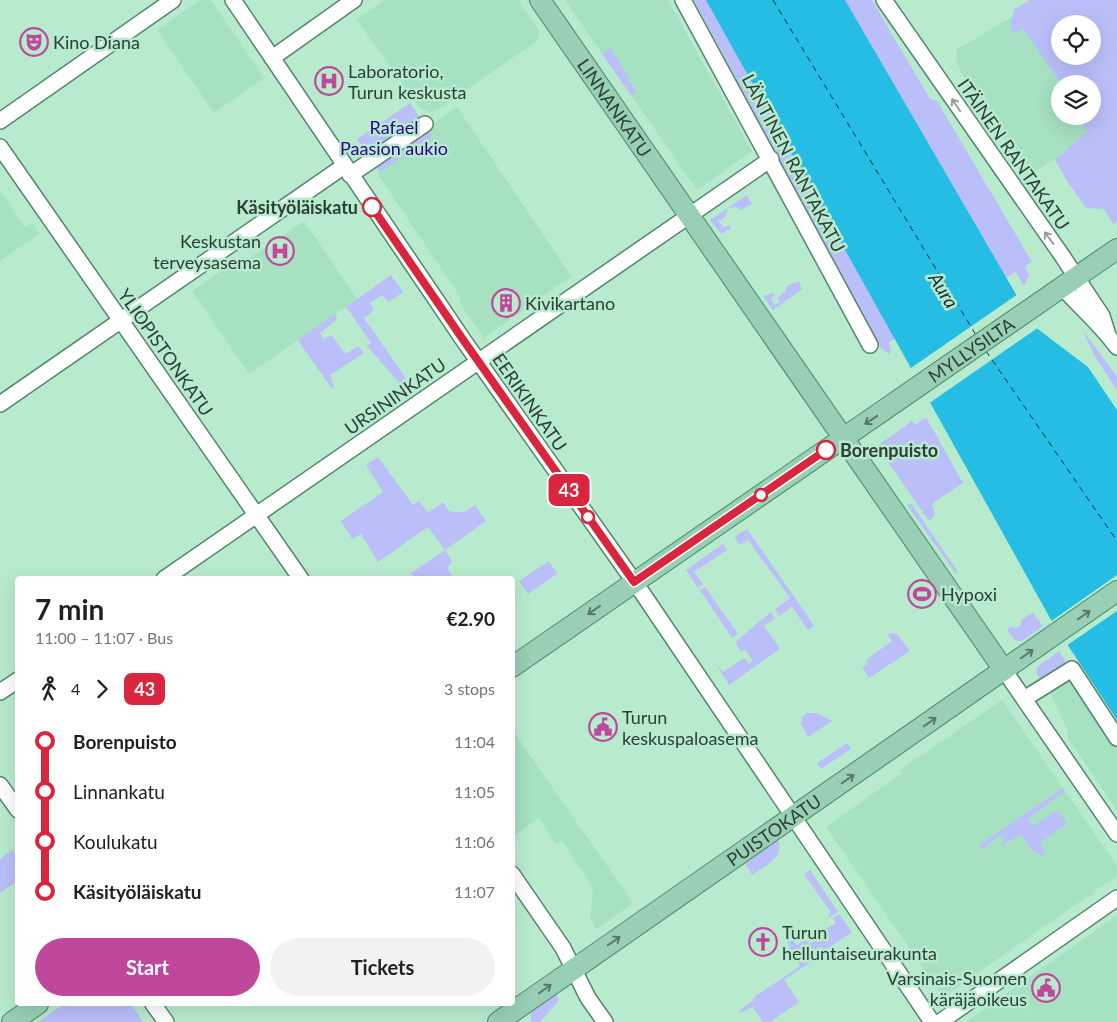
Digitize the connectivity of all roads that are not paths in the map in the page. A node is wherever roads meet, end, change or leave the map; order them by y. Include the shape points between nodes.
1 (174, 0) edge
2 (233, 0) edge
3 (354, 0) edge
4 (540, 0) edge
5 (683, 0) edge
6 (884, 0) edge
7 (272, 58) junction
8 (0, 121) edge
9 (425, 124) dead end
10 (0, 147) edge
11 (771, 159) junction
12 (347, 170) junction
13 (688, 216) junction
14 (1117, 249) edge
15 (1070, 283) junction
16 (122, 320) junction
17 (870, 345) dead end
18 (1117, 348) edge
19 (478, 361) junction
20 (0, 404) edge
21 (842, 439) junction
22 (256, 515) junction
23 (168, 576) edge
24 (299, 576) edge
25 (634, 582) junction
26 (1117, 591) edge
27 (515, 665) edge
28 (1004, 670) junction
29 (15, 682) edge
30 (0, 692) edge
31 (1024, 699) junction
32 (1117, 738) edge
33 (0, 785) edge
34 (15, 806) edge
35 (794, 817) junction
36 (1117, 834) edge
37 (515, 878) edge
38 (1117, 898) edge
39 (574, 969) junction
40 (35, 1006) edge
41 (154, 1006) edge
42 (12, 1022) edge
43 (166, 1022) edge
44 (498, 1022) edge
45 (605, 1022) edge
46 (932, 1022) edge
47 (940, 1022) edge

1 - 8 street
2 - 7 street, EERIKINKATU
3 - 7 street
4 - 13 main road, LINNANKATU
5 - 11 street, LÄNTINEN RANTAKATU
15 -> 6 street, ITÄINEN RANTAKATU
7 - 12 street, EERIKINKATU
9 - 12 street
10 - 16 street, YLIOPISTONKATU
11 - 13 street, URSININKATU
11 - 17 street, LÄNTINEN RANTAKATU
12 - 16 street
12 - 19 street, EERIKINKATU
13 - 19 street, URSININKATU
13 - 21 main road, LINNANKATU
14 - 15 main road, MYLLYSILTA
15 - 18 street, ITÄINEN RANTAKATU via 1102,316 1106,332
15 -> 21 main road, MYLLYSILTA
16 - 20 street
16 - 22 street, YLIOPISTONKATU
19 - 22 street, URSININKATU
19 - 25 street, EERIKINKATU
21 - 25 main road, MYLLYSILTA
21 - 28 main road, LINNANKATU
22 - 23 street, URSININKATU
22 - 24 street, YLIOPISTONKATU
25 -> 27 main road, MYLLYSILTA
25 - 35 street, EERIKINKATU
28 -> 26 main road, PUISTOKATU
28 - 31 street, LINNANKATU
35 -> 28 main road, PUISTOKATU
29 - 30 street
31 - 32 street via 1072,669
31 - 36 street, LINNANKATU
33 - 34 street
39 -> 35 main road, PUISTOKATU
35 - 46 street, EERIKINKATU
37 - 39 street
38 - 47 street
44 -> 39 main road, PUISTOKATU
39 - 45 street via 588,998
40 - 42 main road
41 - 43 street

